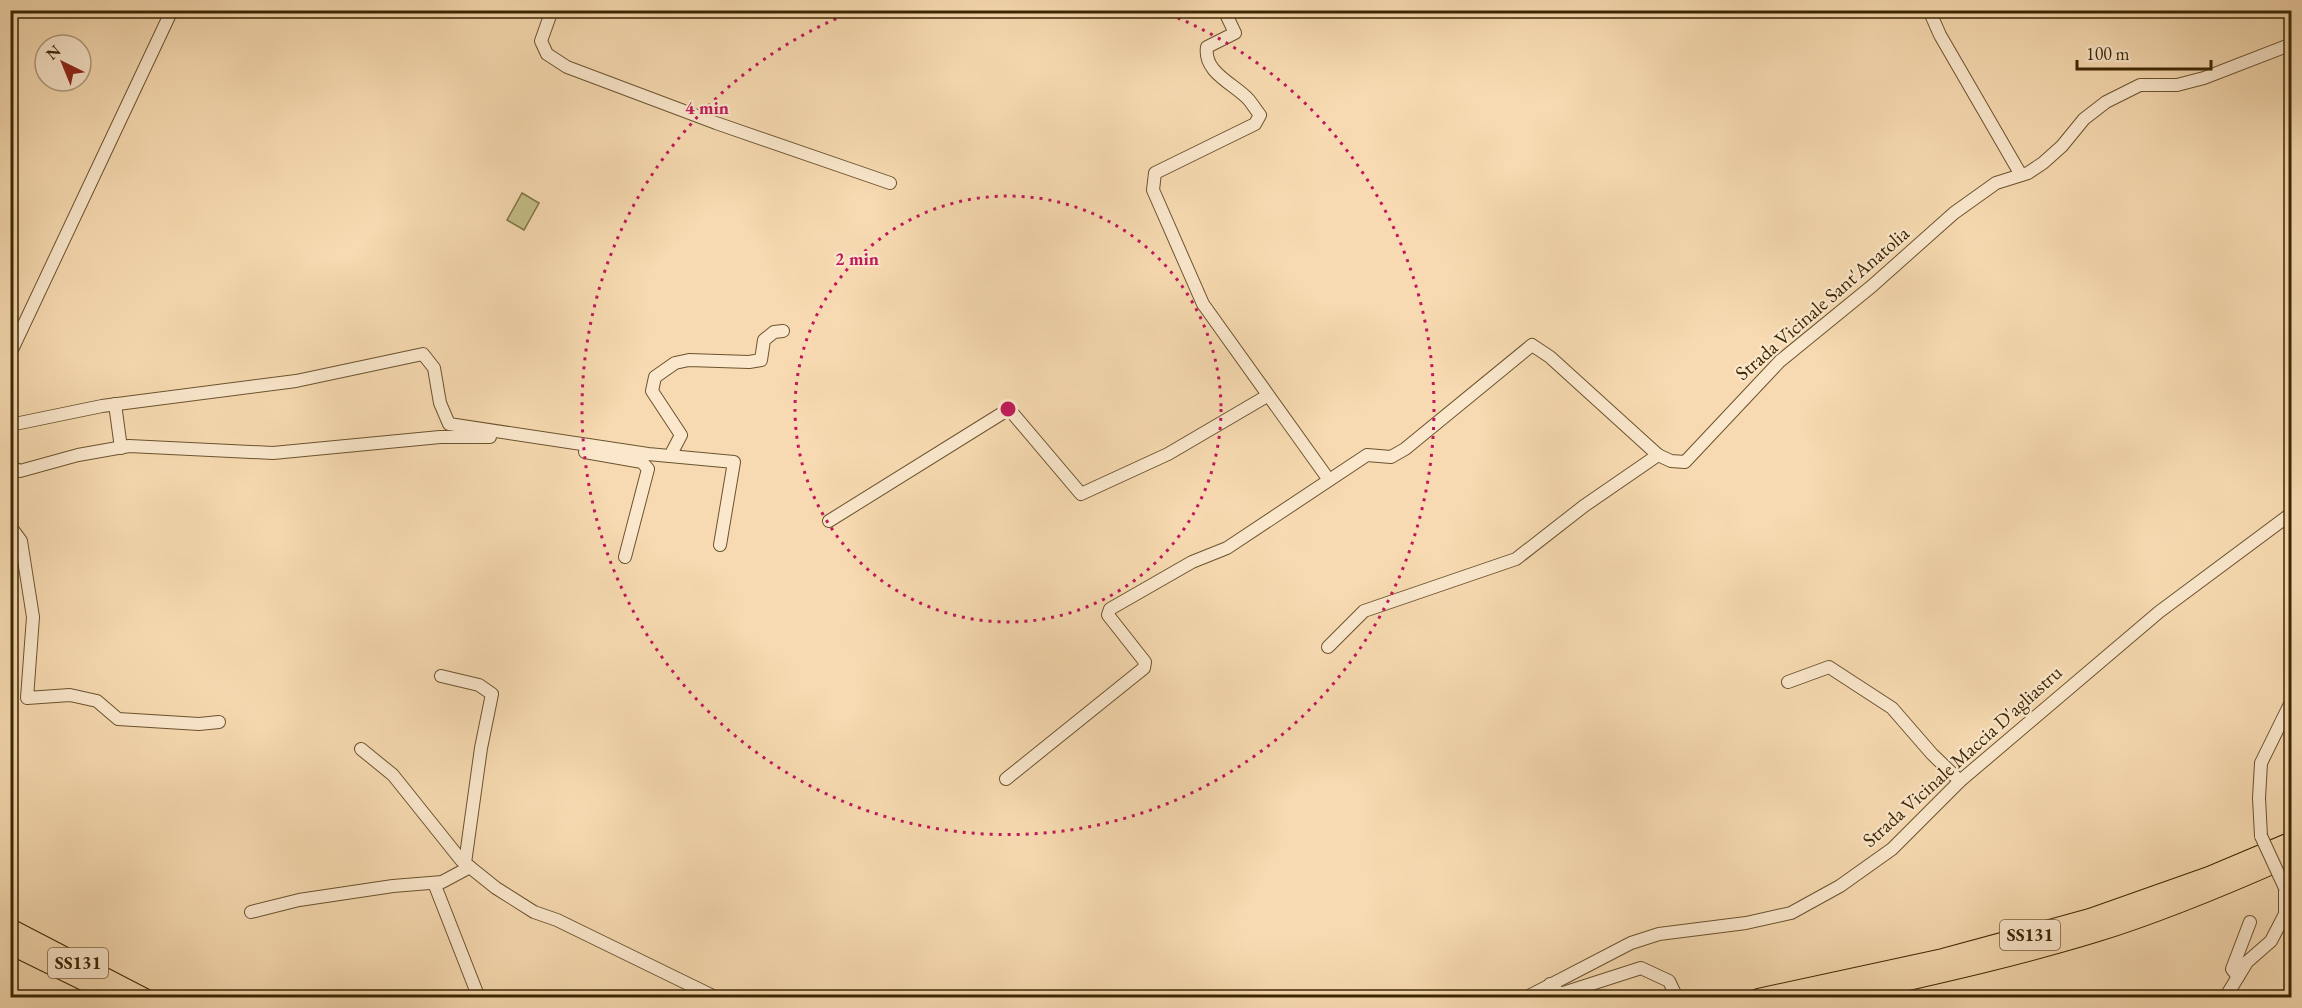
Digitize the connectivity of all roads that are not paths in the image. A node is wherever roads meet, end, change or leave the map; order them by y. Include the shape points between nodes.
1 (172, 10) edge
2 (552, 10) edge
3 (1224, 10) edge
4 (1929, 10) edge
5 (2292, 45) edge
6 (2021, 175) junction
7 (890, 183) dead end
8 (783, 331) dead end
9 (10, 354) edge
10 (1267, 396) junction
11 (115, 404) junction
12 (10, 424) edge
13 (122, 448) junction
14 (1658, 455) junction
15 (670, 456) junction
16 (10, 466) edge
17 (1329, 480) junction
18 (2292, 513) edge
19 (830, 520) dead end
20 (10, 526) edge
21 (720, 545) dead end
22 (625, 557) dead end
23 (1328, 647) dead end
24 (441, 676) dead end
25 (1788, 682) dead end
26 (2292, 700) edge
27 (219, 722) dead end
28 (361, 749) dead end
29 (1006, 779) dead end
30 (1960, 781) junction
31 (2292, 840) edge
32 (2292, 856) edge
33 (467, 865) junction
34 (434, 883) junction
35 (251, 912) dead end
36 (2250, 922) dead end
37 (10, 928) edge
38 (10, 945) edge
39 (2238, 977) junction
40 (1550, 984) junction
41 (118, 998) edge
42 (145, 998) edge
43 (479, 998) edge
44 (717, 998) edge
45 (1525, 998) edge
46 (1677, 998) edge
47 (1758, 998) edge
48 (1833, 998) edge
49 (2225, 998) edge

1 - 9 street
2 - 7 street via 541,41 547,54 567,67
3 - 10 street via 1235,33 1210,44 1206,53 1215,72 1248,99 1260,116 1255,124 1155,173 1153,190 1203,304
4 - 6 street
5 - 6 street, Strada Vicinale Sant'Anatolia via 2204,78 2177,84 2140,85 2124,91 2084,119 2043,163
6 - 14 street, Strada Vicinale Sant'Anatolia via 1996,183 1954,213 1780,361 1685,462
8 - 15 street via 764,340 761,360 689,360 675,363 656,377 652,391 681,435
10 - 17 street
10 - 19 street via 1168,454 1081,495 1009,409
11 - 12 street
11 - 13 street
11 - 15 street via 296,381 423,354 434,368 440,403 449,424
13 - 16 street via 20,471
13 - 22 street via 273,453 479,436 642,462 648,469
14 - 17 street via 1551,357 1532,345 1405,450 1391,457 1367,454
14 - 23 street via 1516,559 1364,611
15 - 21 street via 734,462
17 - 29 street via 1227,548 1192,562 1110,609 1108,615 1145,662 1144,668
18 - 30 street, Strada Vicinale Maccia D'agliastru via 2159,612
20 - 27 street via 21,541 33,617 27,698 70,694 97,701 118,719
24 - 33 street via 479,685 492,694 479,758
25 - 30 street via 1829,667 1892,708
26 - 39 street, bridge via 2261,764 2259,798 2261,836 2285,888 2285,914 2271,941
28 - 33 street via 393,775
30 - 40 street, Strada Vicinale Maccia D'agliastru via 1892,849 1791,914 1659,934 1631,943
31 - 47 highway, SS131 via 2209,876 2090,918 1943,958
32 - 48 highway, SS131 via 2216,890 2096,933
33 - 34 street
33 - 44 street via 534,912
34 - 35 street via 298,900
34 - 43 street
36 - 39 street via 2232,969
37 - 42 highway, SS131
38 - 41 highway, SS131
39 - 49 street
40 - 45 street, Strada Vicinale Maccia D'agliastru
40 - 46 street via 1560,994 1641,968 1669,981

